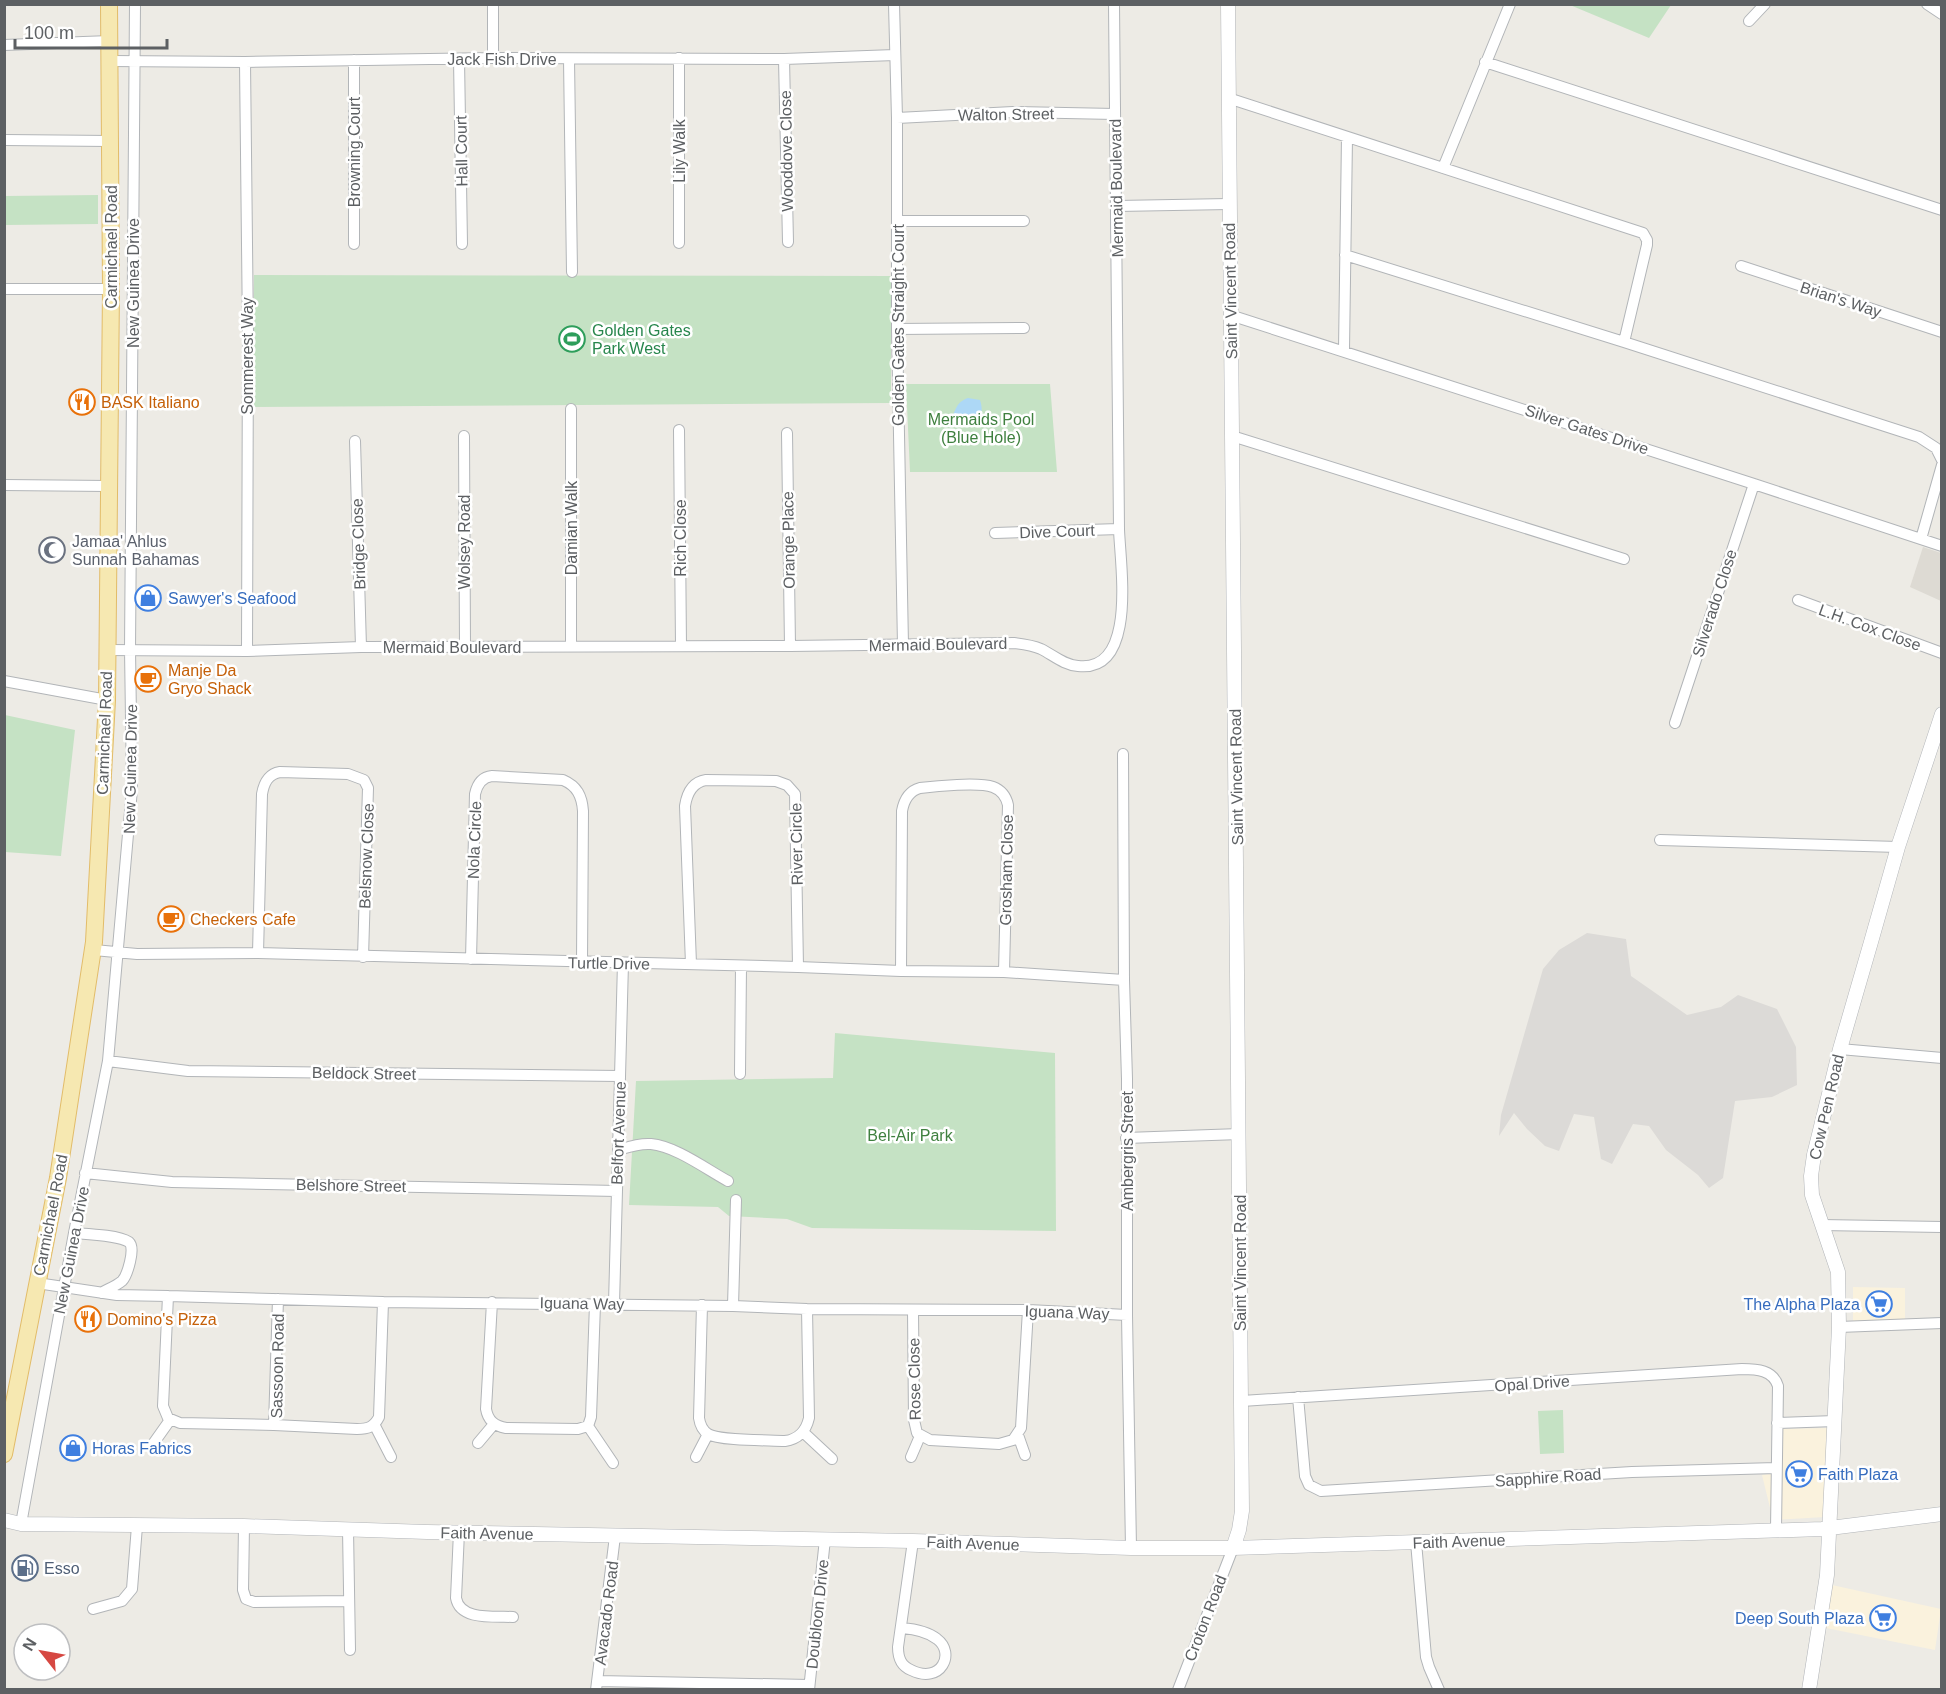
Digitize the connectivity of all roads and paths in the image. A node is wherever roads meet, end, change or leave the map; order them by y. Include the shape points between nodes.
1 (110, 4) edge
2 (135, 4) edge
3 (493, 4) edge
4 (894, 4) edge
5 (1114, 4) edge
6 (1228, 4) edge
7 (1510, 4) edge
8 (1765, 4) edge
9 (1927, 4) edge
10 (1941, 14) edge
11 (1749, 21) dead end
12 (110, 41) junction
13 (4, 45) edge
14 (895, 55) junction
15 (493, 58) junction
16 (679, 58) junction
17 (459, 59) junction
18 (570, 59) junction
19 (354, 60) junction
20 (784, 60) junction
21 (110, 61) junction
22 (245, 62) junction
23 (1485, 62) junction
24 (135, 63) junction
25 (1228, 98) junction
26 (1115, 114) junction
27 (897, 118) junction
28 (1347, 137) junction
29 (4, 140) edge
30 (110, 141) junction
31 (1443, 168) junction
32 (1229, 204) junction
33 (1117, 206) junction
34 (1941, 210) edge
35 (897, 221) junction
36 (1024, 221) dead end
37 (788, 242) dead end
38 (462, 243) dead end
39 (679, 243) dead end
40 (354, 244) dead end
41 (1345, 255) junction
42 (1741, 266) dead end
43 (572, 272) dead end
44 (4, 289) edge
45 (111, 289) junction
46 (1230, 315) junction
47 (1024, 328) dead end
48 (897, 329) junction
49 (1941, 332) edge
50 (1624, 342) junction
51 (1344, 351) junction
52 (571, 409) dead end
53 (679, 430) dead end
54 (787, 433) dead end
55 (464, 436) dead end
56 (1232, 436) junction
57 (355, 441) dead end
58 (1941, 460) edge
59 (1941, 465) edge
60 (1754, 483) junction
61 (4, 484) edge
62 (108, 486) junction
63 (1119, 529) junction
64 (994, 533) dead end
65 (1922, 539) junction
66 (1941, 546) edge
67 (1624, 559) dead end
68 (1798, 600) dead end
69 (903, 645) junction
70 (465, 646) junction
71 (571, 646) junction
72 (681, 646) junction
73 (789, 646) junction
74 (361, 647) junction
75 (130, 649) junction
76 (107, 650) junction
77 (247, 651) junction
78 (1941, 653) edge
79 (4, 681) edge
80 (107, 700) junction
81 (1940, 721) edge
82 (1675, 723) dead end
83 (1123, 754) dead end
84 (1660, 840) dead end
85 (1898, 847) junction
86 (94, 950) junction
87 (119, 953) junction
88 (258, 953) junction
89 (363, 957) junction
90 (471, 959) junction
91 (582, 962) junction
92 (623, 963) junction
93 (692, 964) junction
94 (741, 966) junction
95 (798, 967) junction
96 (901, 971) junction
97 (1004, 972) junction
98 (1124, 980) junction
99 (1840, 1048) junction
100 (1941, 1058) edge
101 (108, 1061) junction
102 (740, 1074) dead end
103 (620, 1076) junction
104 (1240, 1134) junction
105 (1126, 1138) junction
106 (618, 1150) junction
107 (86, 1173) junction
108 (728, 1181) dead end
109 (617, 1191) junction
110 (736, 1200) dead end
111 (1821, 1225) junction
112 (1941, 1227) edge
113 (74, 1233) junction
114 (37, 1283) junction
115 (64, 1288) junction
116 (101, 1293) junction
117 (168, 1296) junction
118 (278, 1299) junction
119 (383, 1302) junction
120 (492, 1302) junction
121 (595, 1304) junction
122 (614, 1304) junction
123 (702, 1305) junction
124 (734, 1306) junction
125 (807, 1309) junction
126 (913, 1310) junction
127 (1028, 1310) junction
128 (1126, 1315) junction
129 (1941, 1323) edge
130 (1839, 1327) junction
131 (1298, 1397) junction
132 (1242, 1401) junction
133 (170, 1420) junction
134 (1835, 1421) junction
135 (1777, 1423) junction
136 (374, 1424) junction
137 (494, 1424) junction
138 (274, 1425) junction
139 (588, 1426) junction
140 (803, 1432) junction
141 (708, 1434) junction
142 (1018, 1435) junction
143 (920, 1436) junction
144 (478, 1443) dead end
145 (153, 1444) dead end
146 (4, 1454) edge
147 (1025, 1455) dead end
148 (391, 1457) dead end
149 (696, 1457) dead end
150 (911, 1457) dead end
151 (832, 1459) dead end
152 (614, 1463) dead end
153 (1776, 1468) junction
154 (1941, 1515) edge
155 (4, 1520) edge
156 (21, 1524) junction
157 (137, 1526) junction
158 (244, 1526) junction
159 (1830, 1528) junction
160 (348, 1529) junction
161 (1776, 1530) junction
162 (459, 1532) junction
163 (615, 1536) junction
164 (825, 1539) junction
165 (913, 1541) junction
166 (1416, 1542) junction
167 (1131, 1548) junction
168 (1233, 1548) junction
169 (349, 1601) junction
170 (93, 1609) dead end
171 (513, 1617) dead end
172 (902, 1628) junction
173 (350, 1650) dead end
174 (597, 1685) edge
175 (809, 1687) edge
176 (1178, 1689) edge
177 (1439, 1689) edge
178 (1809, 1689) edge

1 - 12 main road, Carmichael Road
2 - 24 street, New Guinea Drive
3 - 15 street
4 - 14 street, Golden Gates Straight Court
5 - 26 street, Mermaid Boulevard
6 - 25 street, Saint Vincent Road
7 - 23 street
8 - 11 street
9 - 10 street
12 - 13 street
12 - 21 main road, Carmichael Road
14 - 20 street, Jack Fish Drive
14 - 27 street, Golden Gates Straight Court
15 - 17 street, Jack Fish Drive
15 - 18 street, Jack Fish Drive
16 - 18 street, Jack Fish Drive
16 - 20 street, Jack Fish Drive
16 - 39 street, Lily Walk
17 - 19 street, Jack Fish Drive
17 - 38 street, Hall Court
18 - 43 street
19 - 22 street, Jack Fish Drive
19 - 40 street, Browning Court
20 - 37 street, Wooddove Close
21 - 24 street, Jack Fish Drive
21 - 30 main road, Carmichael Road
22 - 24 street, Jack Fish Drive
22 - 77 street, Sommerest Way
23 - 31 street
23 - 34 street
24 - 75 street, New Guinea Drive
25 - 28 street
25 - 32 street, Saint Vincent Road
26 - 27 street, Walton Street via 1012,112
26 - 33 street, Mermaid Boulevard
27 - 35 street, Golden Gates Straight Court
28 - 31 street
28 - 41 street
29 - 30 street
30 - 45 main road, Carmichael Road
31 - 50 street via 1645,235 1647,245
32 - 33 street
32 - 46 street, Saint Vincent Road
33 - 63 street, Mermaid Boulevard
35 - 36 street
35 - 48 street, Golden Gates Straight Court
41 - 50 street
41 - 51 street
42 - 49 street, Brian's Way
44 - 45 street
45 - 62 main road, Carmichael Road
46 - 51 street, Silver Gates Drive
46 - 56 street, Saint Vincent Road
47 - 48 street
48 - 69 street, Golden Gates Straight Court
50 - 58 street via 1919,437 1936,448
51 - 60 street, Silver Gates Drive
52 - 71 street, Damian Walk
53 - 72 street, Rich Close
54 - 73 street, Orange Place
55 - 70 street, Wolsey Road
56 - 67 street
56 - 104 street, Saint Vincent Road
57 - 74 street, Bridge Close
59 - 65 street
60 - 65 street, Silver Gates Drive
60 - 82 street, Silverado Close
61 - 62 street
62 - 76 main road, Carmichael Road
63 - 64 street, Dive Court
63 - 69 street, Mermaid Boulevard via 1122,621 1111,652 1098,663 1071,665 1036,648 1014,643
65 - 66 street, Silver Gates Drive
68 - 78 street, L.H. Cox Close
69 - 73 street, Mermaid Boulevard
70 - 71 street, Mermaid Boulevard
70 - 74 street, Mermaid Boulevard
71 - 72 street, Mermaid Boulevard
72 - 73 street, Mermaid Boulevard
74 - 77 street, Mermaid Boulevard
75 - 76 street, Mermaid Boulevard
75 - 77 street, Mermaid Boulevard
75 - 87 street, New Guinea Drive via 132,789
76 - 80 main road, Carmichael Road
79 - 80 street
80 - 86 main road, Carmichael Road
81 - 85 street, Cow Pen Road
83 - 98 street, Ambergris Street
84 - 85 street
85 - 99 street, Cow Pen Road
86 - 87 street, Turtle Drive
86 - 114 main road, Carmichael Road
87 - 88 street, Turtle Drive
87 - 101 street, New Guinea Drive
88 - 89 street, Turtle Drive
88 - 89 street, Belsnow Close via 265,784 271,775 280,772 348,774 364,780 368,788
89 - 90 street, Turtle Drive
90 - 91 street, Turtle Drive
90 - 91 street, Nola Circle via 475,794 481,782 492,776 563,780 579,794 583,811
91 - 92 street, Turtle Drive
92 - 93 street, Turtle Drive
92 - 103 street, Belfort Avenue
93 - 94 street, Turtle Drive
93 - 95 street, River Circle via 687,797 695,784 704,780 776,781 791,789 796,799
94 - 95 street, Turtle Drive
94 - 102 street
95 - 96 street, Turtle Drive
96 - 97 street, Turtle Drive
96 - 97 street, Grosham Close via 902,811 906,800 918,788 983,785 1001,792 1008,805
97 - 98 street, Turtle Drive
98 - 105 street, Ambergris Street
99 - 100 street
99 - 111 street, Cow Pen Road via 1812,1168 1812,1195
101 - 103 street, Beldock Street via 188,1071
101 - 107 street, New Guinea Drive
103 - 106 street, Belfort Avenue
104 - 105 street
104 - 132 street, Saint Vincent Road
105 - 128 street, Ambergris Street
106 - 108 street via 651,1144 669,1148
106 - 109 street, Belfort Avenue
107 - 109 street, Belshore Street via 172,1182
107 - 113 street, New Guinea Drive
109 - 122 street, Belfort Avenue
110 - 124 street
111 - 112 street
111 - 130 street, Cow Pen Road via 1838,1272
113 - 115 street, New Guinea Drive
113 - 116 street via 118,1239 132,1246 126,1276
114 - 115 street, Iguana Way
114 - 146 main road, Carmichael Road
115 - 116 street, Iguana Way
115 - 156 street, New Guinea Drive
116 - 117 street, Iguana Way
117 - 118 street, Iguana Way
117 - 133 street via 163,1406
118 - 119 street, Iguana Way
118 - 138 street, Sassoon Road
119 - 120 street, Iguana Way
119 - 136 street via 379,1416
120 - 121 street, Iguana Way
120 - 137 street via 486,1409
121 - 122 street, Iguana Way
121 - 139 street
122 - 123 street, Iguana Way
123 - 124 street, Iguana Way
123 - 141 street via 699,1418
124 - 125 street, Iguana Way
125 - 126 street, Iguana Way
125 - 140 street via 809,1414
126 - 127 street, Iguana Way
126 - 143 street, Rose Close via 914,1420
127 - 128 street, Iguana Way
127 - 142 street
128 - 167 street, Ambergris Street
129 - 130 street
130 - 134 street, Cow Pen Road
131 - 132 street, Opal Drive
131 - 135 street, Opal Drive via 1754,1369 1768,1373 1777,1383
131 - 153 street, Sapphire Road via 1305,1476 1309,1485 1321,1491 1632,1472
132 - 168 street, Saint Vincent Road via 1242,1511
133 - 138 street
133 - 145 street
134 - 135 street
134 - 159 street, Cow Pen Road
135 - 153 street
136 - 138 street, Sassoon Road via 357,1429
136 - 148 street
137 - 139 street via 516,1428
137 - 144 street
139 - 152 street
140 - 141 street via 784,1441
140 - 151 street
141 - 149 street
142 - 143 street, Rose Close via 999,1444
142 - 147 street
143 - 150 street
153 - 161 street
154 - 159 street, Faith Avenue
155 - 156 street, Faith Avenue
156 - 157 street, Faith Avenue
157 - 158 street, Faith Avenue
157 - 170 street via 132,1590 122,1601
158 - 160 street, Faith Avenue
158 - 169 street via 246,1599
159 - 161 street, Faith Avenue
159 - 178 street, Cow Pen Road
160 - 162 street, Faith Avenue
160 - 169 street
161 - 166 street, Faith Avenue
162 - 163 street, Faith Avenue
162 - 171 street via 457,1605 467,1613
163 - 164 street, Faith Avenue
163 - 174 street, Avacado Road
164 - 165 street, Faith Avenue
164 - 175 street, Doubloon Drive
165 - 167 street, Faith Avenue
165 - 172 street
166 - 168 street, Faith Avenue
166 - 177 street via 1426,1657
167 - 168 street, Faith Avenue
168 - 176 street, Croton Road
169 - 173 street
172 - 172 street via 922,1632 942,1643 944,1660 937,1672 924,1675 903,1664 898,1651
174 - 175 street

